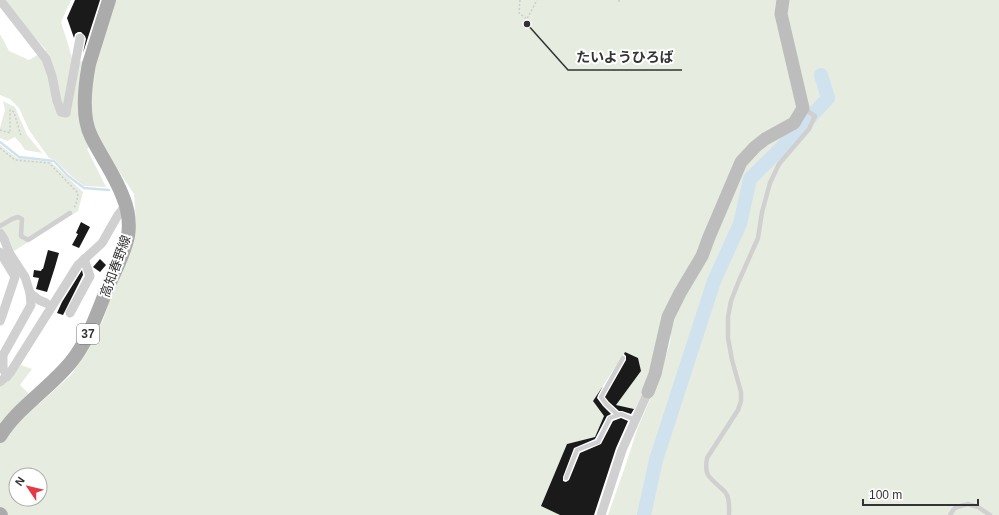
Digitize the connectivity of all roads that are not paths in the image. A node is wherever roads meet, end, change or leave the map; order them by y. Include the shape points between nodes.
1 (0, 0) edge
2 (109, 0) edge
3 (783, 0) edge
4 (80, 38) dead end
5 (803, 108) junction
6 (126, 206) junction
7 (70, 213) road end
8 (0, 226) edge
9 (0, 233) edge
10 (0, 255) edge
11 (84, 260) junction
12 (30, 293) junction
13 (46, 303) dead end
14 (70, 313) dead end
15 (0, 321) edge
16 (623, 358) dead end
17 (4, 379) edge
18 (648, 392) joint
19 (618, 415) junction
20 (635, 420) junction
21 (0, 436) edge
22 (566, 478) dead end
23 (601, 515) edge
24 (729, 515) edge
25 (950, 515) edge
26 (990, 515) edge

1 - 4 street via 46,59 61,112 66,113
2 - 6 main road, 高知春野線 / 37 via 89,64 85,106 90,136 112,173
3 - 5 street via 782,14
5 - 18 street via 794,123 755,146 741,162 702,256 668,316 655,374
5 - 24 lane via 815,116 810,128 779,164 762,212 758,238 731,302 728,317 728,338 742,401 707,458 705,467 709,477 727,494
6 - 11 street via 102,243
6 - 21 main road, 高知春野線 / 37 via 129,220 128,237 80,349 59,375 14,417
7 - 8 lane via 28,240 21,236 22,219 18,216
9 - 12 street via 25,277
10 - 15 street via 15,277
11 - 14 street via 90,276
11 - 17 street via 78,265
12 - 13 street
12 - 17 street via 31,305 3,355
16 - 19 lane via 600,397
18 - 20 street
19 - 20 lane
19 - 22 lane via 610,418 598,442 577,450
20 - 23 street via 622,450
25 - 26 lane via 957,507 968,504

